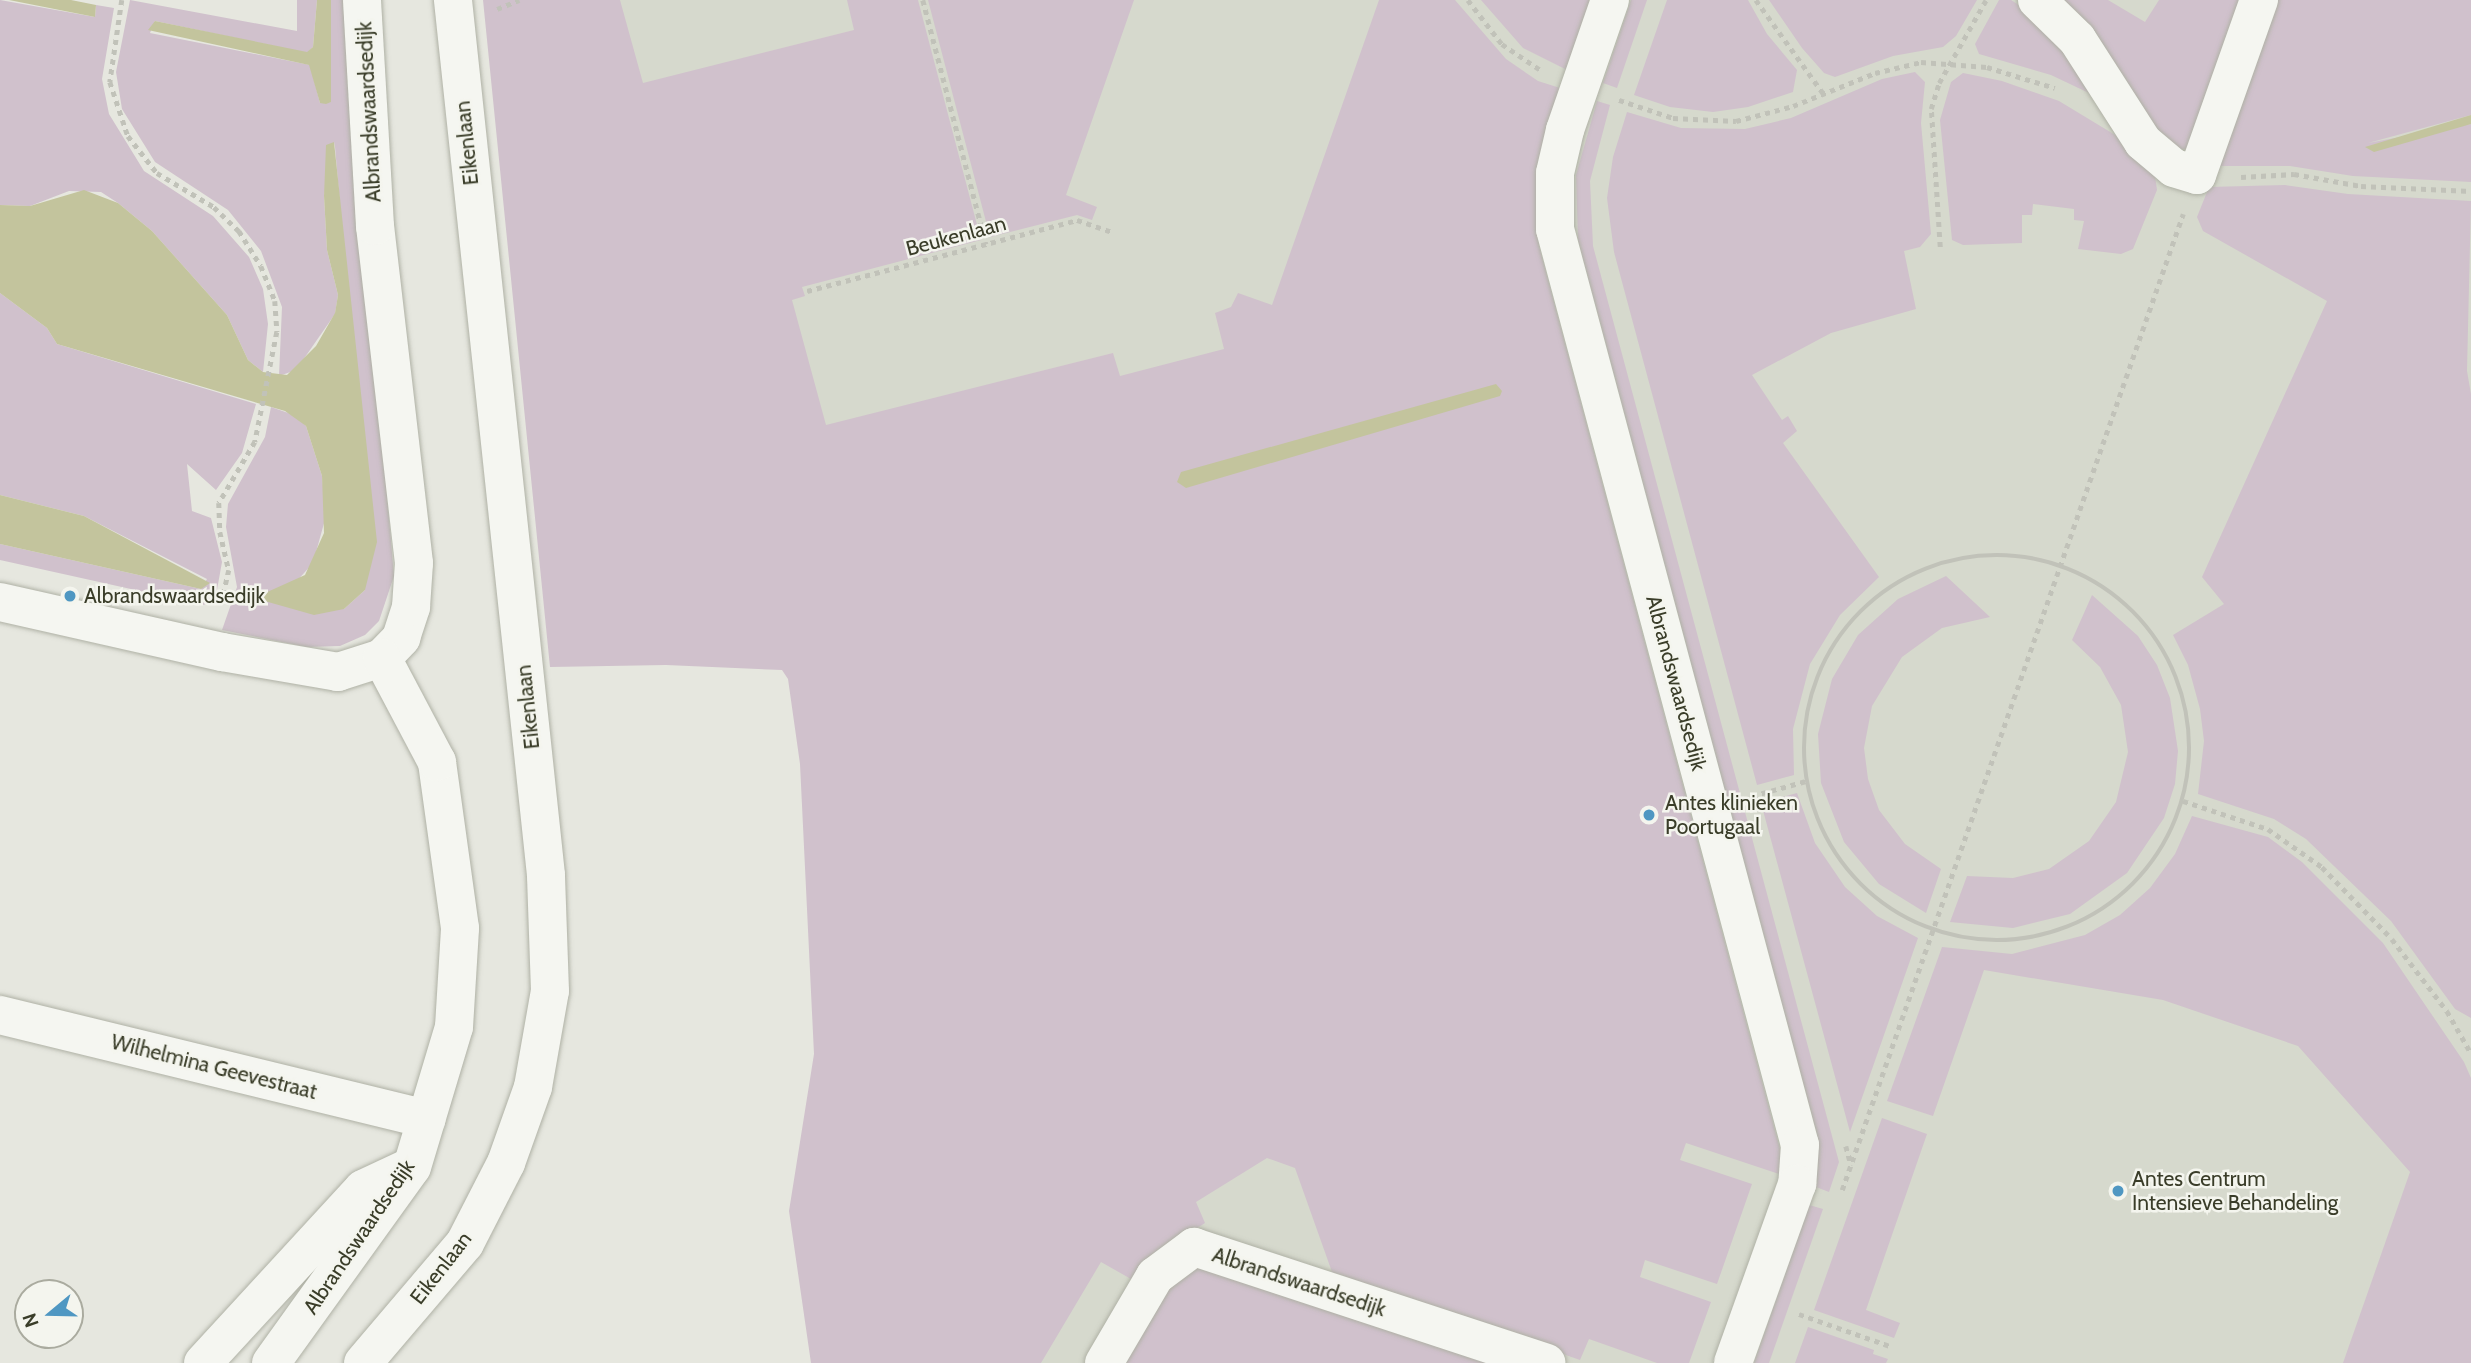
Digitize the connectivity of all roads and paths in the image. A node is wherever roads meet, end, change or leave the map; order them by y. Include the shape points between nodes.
1 (122, 0) edge
2 (362, 0) edge
3 (453, 0) edge
4 (923, 0) edge
5 (1468, 0) edge
6 (1610, 0) edge
7 (1756, 0) edge
8 (1986, 0) edge
9 (2037, 0) edge
10 (2259, 0) edge
11 (1952, 61) junction
12 (1580, 86) junction
13 (1626, 89) dead end
14 (2059, 90) dead end
15 (1823, 93) junction
16 (1621, 101) junction
17 (1618, 111) dead end
18 (2197, 174) junction
19 (2471, 191) edge
20 (1111, 232) dead end
21 (986, 244) junction
22 (1940, 247) dead end
23 (807, 291) dead end
24 (2061, 564) junction
25 (0, 602) edge
26 (206, 648) junction
27 (382, 658) junction
28 (1806, 781) junction
29 (1748, 783) dead end
30 (1752, 796) junction
31 (2183, 801) junction
32 (1755, 810) dead end
33 (1933, 932) junction
34 (0, 1015) edge
35 (2471, 1033) edge
36 (2465, 1039) junction
37 (2471, 1053) edge
38 (427, 1119) junction
39 (1844, 1139) dead end
40 (1851, 1166) junction
41 (412, 1167) junction
42 (1842, 1192) dead end
43 (1803, 1302) dead end
44 (1799, 1314) junction
45 (1795, 1326) dead end
46 (1889, 1346) dead end
47 (203, 1363) edge
48 (271, 1363) edge
49 (363, 1363) edge
50 (1104, 1363) edge
51 (1546, 1363) edge
52 (1733, 1363) edge

1 - 26 path via 110,60 112,97 120,119 157,173 214,207 251,246 275,301 273,357 260,422 248,458 229,480 219,503 229,579
2 - 27 street, Albrandswaardsedijk via 375,226 415,563 406,626
3 - 49 street, Eikenlaan via 546,875 550,991 533,1087 506,1163 465,1243
4 - 21 path
5 - 12 path via 1518,57
6 - 12 street, Albrandswaardsedijk
7 - 15 path
8 - 11 path
9 - 18 street via 2077,39 2143,142 2175,168
10 - 18 street
11 - 14 path via 2006,71
11 - 15 path via 1896,66
11 - 22 path via 1931,109
12 - 16 path
12 - 52 street, Albrandswaardsedijk via 1556,173 1555,229 1800,1145 1797,1184
13 - 16 path
15 - 16 path via 1765,115 1726,121 1673,118
16 - 17 path
18 - 19 path via 2229,178 2294,174 2361,186
18 - 24 path
20 - 21 path, Beukenlaan via 1077,220
21 - 23 path, Beukenlaan
24 - 28 path via 2026,554 1972,558 1917,573 1880,596 1846,629 1819,672 1804,736
24 - 31 path via 2124,603 2168,659 2183,695 2190,735
24 - 33 path
25 - 26 street
26 - 27 street via 338,672
27 - 38 street, Albrandswaardsedijk via 438,762 460,928 454,1027
28 - 30 path
28 - 33 path via 1821,827 1858,883
29 - 30 path
30 - 32 path
31 - 33 path via 2152,865 2107,907 2081,923 2024,941 1964,940
31 - 36 path via 2268,829 2312,858 2392,939
33 - 40 path
34 - 38 street, Wilhelmina Geevestraat
35 - 36 path
36 - 37 path
38 - 41 street, Albrandswaardsedijk
39 - 40 path
40 - 42 path
41 - 47 street via 363,1189
41 - 48 street, Albrandswaardsedijk
43 - 44 path
44 - 45 path
44 - 46 path
50 - 51 street, Albrandswaardsedijk via 1155,1276 1194,1247

